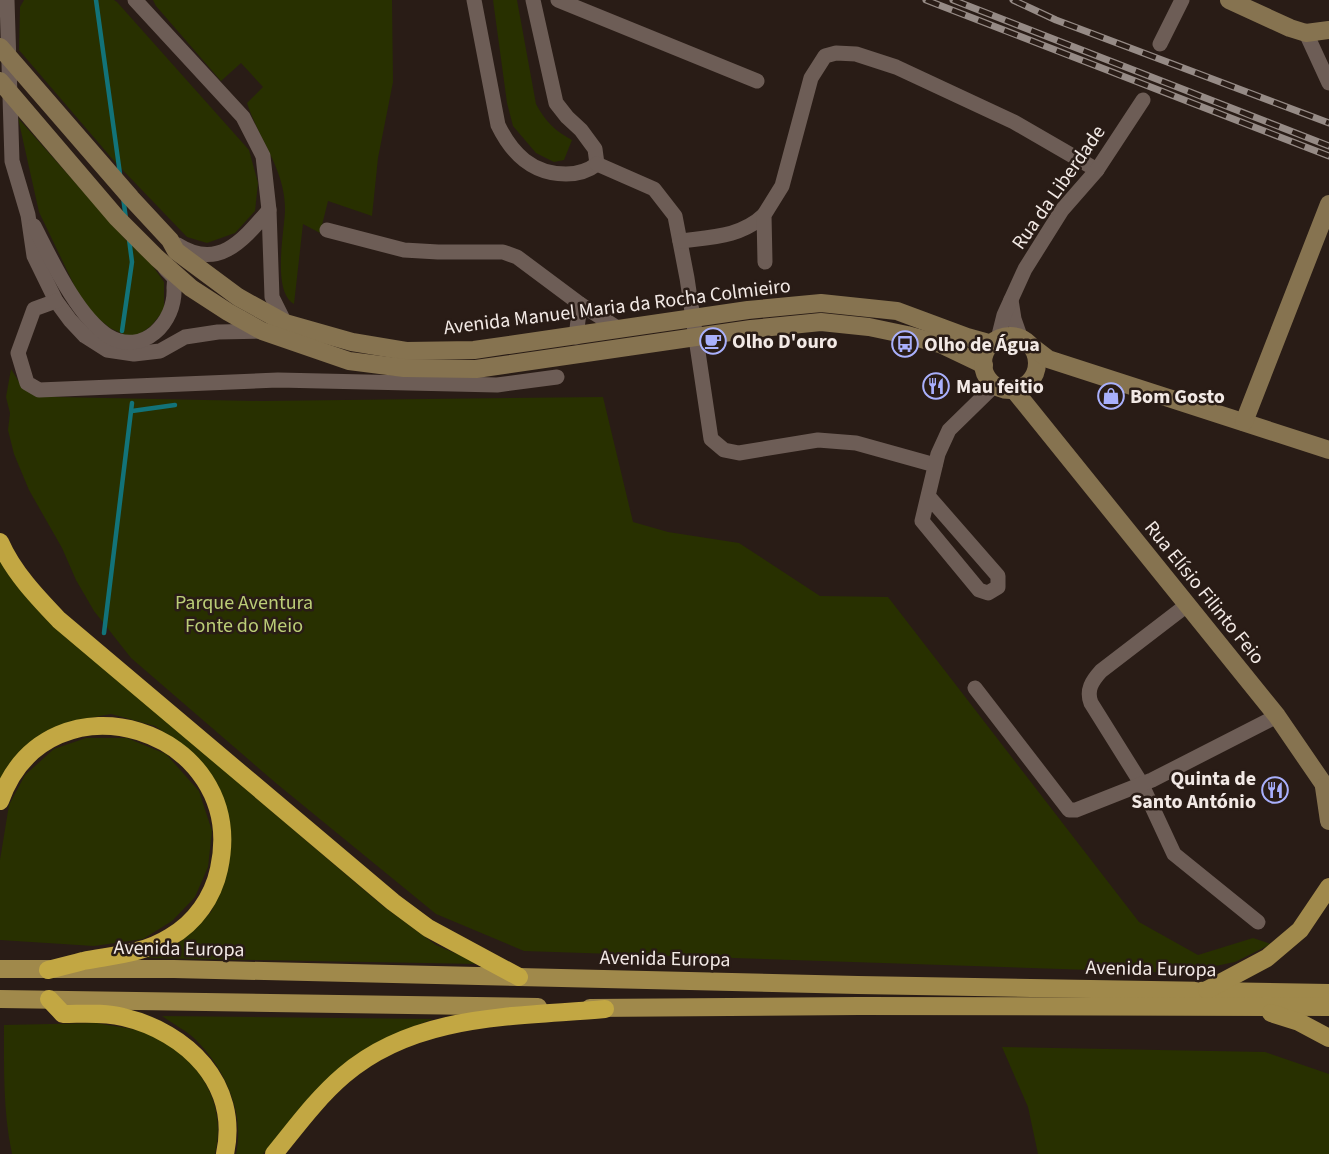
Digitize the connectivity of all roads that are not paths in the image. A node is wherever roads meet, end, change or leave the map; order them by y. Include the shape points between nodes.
1 (7, 0) edge
2 (135, 0) edge
3 (474, 0) edge
4 (533, 0) edge
5 (558, 0) edge
6 (1182, 0) edge
7 (1229, 0) edge
8 (1329, 30) edge
9 (1306, 33) junction
10 (1160, 44) dead end
11 (0, 47) edge
12 (0, 81) edge
13 (757, 81) dead end
14 (1329, 83) edge
15 (1143, 100) dead end
16 (597, 164) junction
17 (1097, 170) junction
18 (1329, 204) edge
19 (269, 210) junction
20 (28, 215) junction
21 (764, 215) junction
22 (327, 230) dead end
23 (170, 240) junction
24 (680, 241) junction
25 (158, 258) junction
26 (765, 262) dead end
27 (1011, 300) junction
28 (56, 301) junction
29 (580, 304) junction
30 (285, 323) junction
31 (619, 329) junction
32 (262, 331) junction
33 (696, 336) junction
34 (576, 337) junction
35 (995, 341) junction
36 (1026, 342) junction
37 (984, 365) junction
38 (1080, 370) junction
39 (557, 377) dead end
40 (1032, 380) junction
41 (995, 385) junction
42 (1014, 390) junction
43 (1244, 422) junction
44 (1047, 430) junction
45 (1329, 450) edge
46 (935, 465) junction
47 (929, 497) junction
48 (0, 542) edge
49 (1187, 606) junction
50 (975, 688) dead end
51 (1277, 716) junction
52 (1141, 783) junction
53 (1327, 789) edge
54 (0, 801) edge
55 (1329, 821) edge
56 (1329, 887) edge
57 (1258, 922) dead end
58 (0, 969) edge
59 (48, 970) junction
60 (519, 977) junction
61 (1204, 991) junction
62 (1329, 993) edge
63 (0, 999) edge
64 (49, 999) junction
65 (1252, 1007) junction
66 (1329, 1007) edge
67 (605, 1009) junction
68 (1329, 1038) edge
69 (225, 1154) edge
70 (274, 1154) edge

1 - 20 street via 12,161
2 - 19 street via 243,117 263,156
3 - 16 street via 498,124 506,141 531,166 544,172 570,174
4 - 16 street via 556,103 595,148
5 - 13 street
6 - 10 street
7 - 9 main road
8 - 9 main road
9 - 14 street
11 - 23 main road, Avenida Manuel Maria da Rocha Colmieiro
12 - 25 main road, Avenida Manuel Maria da Rocha Colmieiro via 117,218
15 - 17 street, Rua da Liberdade
16 - 24 street via 654,189 675,216
17 - 21 street via 1014,122 896,67 856,54 836,53 825,56 811,78 782,186
17 - 27 street, Rua da Liberdade via 1062,210 1025,269
18 - 43 main road
19 - 23 street via 230,249 207,256 191,253
19 - 30 street via 272,297
20 - 25 street via 66,287 94,324 110,337 128,342 144,340 168,318 175,298 174,278
20 - 28 street via 34,256
21 - 24 street via 742,231
21 - 26 street
22 - 29 street via 404,250 503,252 517,257
23 - 30 main road, Avenida Manuel Maria da Rocha Colmieiro via 176,251 202,273
24 - 33 street
25 - 32 main road, Avenida Manuel Maria da Rocha Colmieiro via 191,288
27 - 35 street, Rua da Liberdade
27 - 36 street
28 - 32 street via 85,336 107,350 134,354 160,351 185,337
28 - 39 street via 34,309 18,352 27,383 39,390 278,380 497,385
29 - 31 street
29 - 34 street
30 - 34 main road, Avenida Manuel Maria da Rocha Colmieiro via 352,342 406,351 474,350
31 - 33 main road, Avenida Manuel Maria da Rocha Colmieiro
31 - 34 main road, Avenida Manuel Maria da Rocha Colmieiro
32 - 33 main road, Avenida Manuel Maria da Rocha Colmieiro via 349,361 404,368 476,369
33 - 35 main road, Avenida Manuel Maria da Rocha Colmieiro via 748,310 821,303 873,307 912,316 967,337
33 - 37 main road, Avenida Manuel Maria da Rocha Colmieiro via 821,322 907,335 940,344
33 - 46 street via 711,439 724,450 739,453 818,440 856,443
35 - 36 main road via 1006,337
35 - 37 main road via 984,357
36 - 38 main road via 1048,358
36 - 40 main road via 1037,362
37 - 41 main road
38 - 40 main road
38 - 43 main road
40 - 42 main road
40 - 44 main road, Rua Elísio Filinto Feio
41 - 42 main road
41 - 46 street via 949,430
42 - 44 main road, Rua Elísio Filinto Feio
43 - 45 main road
44 - 49 main road, Rua Elísio Filinto Feio
46 - 47 street
47 - 47 street via 922,521 979,590 988,593 998,587 998,576
48 - 60 highway via 23,579 59,620 385,894 428,928
49 - 51 main road, Rua Elísio Filinto Feio
49 - 52 street via 1101,671 1088,695
50 - 52 street via 1069,810 1087,808
51 - 52 street
51 - 53 main road, Rua Elísio Filinto Feio
52 - 57 street via 1174,854
53 - 55 main road
54 - 59 highway via 11,778 36,749 60,735 102,726 148,734 184,755 198,771 217,807 223,841 218,877 207,901 188,924 143,950
56 - 61 main road via 1300,930 1267,958
58 - 59 main road, Avenida Europa
59 - 60 main road, Avenida Europa
60 - 61 main road, Avenida Europa
61 - 62 main road, Avenida Europa
63 - 64 main road, Avenida Europa
64 - 67 main road, Avenida Europa
64 - 69 highway via 63,1014 122,1017 154,1028 194,1053 220,1092 227,1122
65 - 66 main road, Avenida Europa
65 - 67 main road, Avenida Europa
65 - 68 main road via 1299,1022
67 - 70 highway via 462,1022 416,1034 369,1056 342,1077

